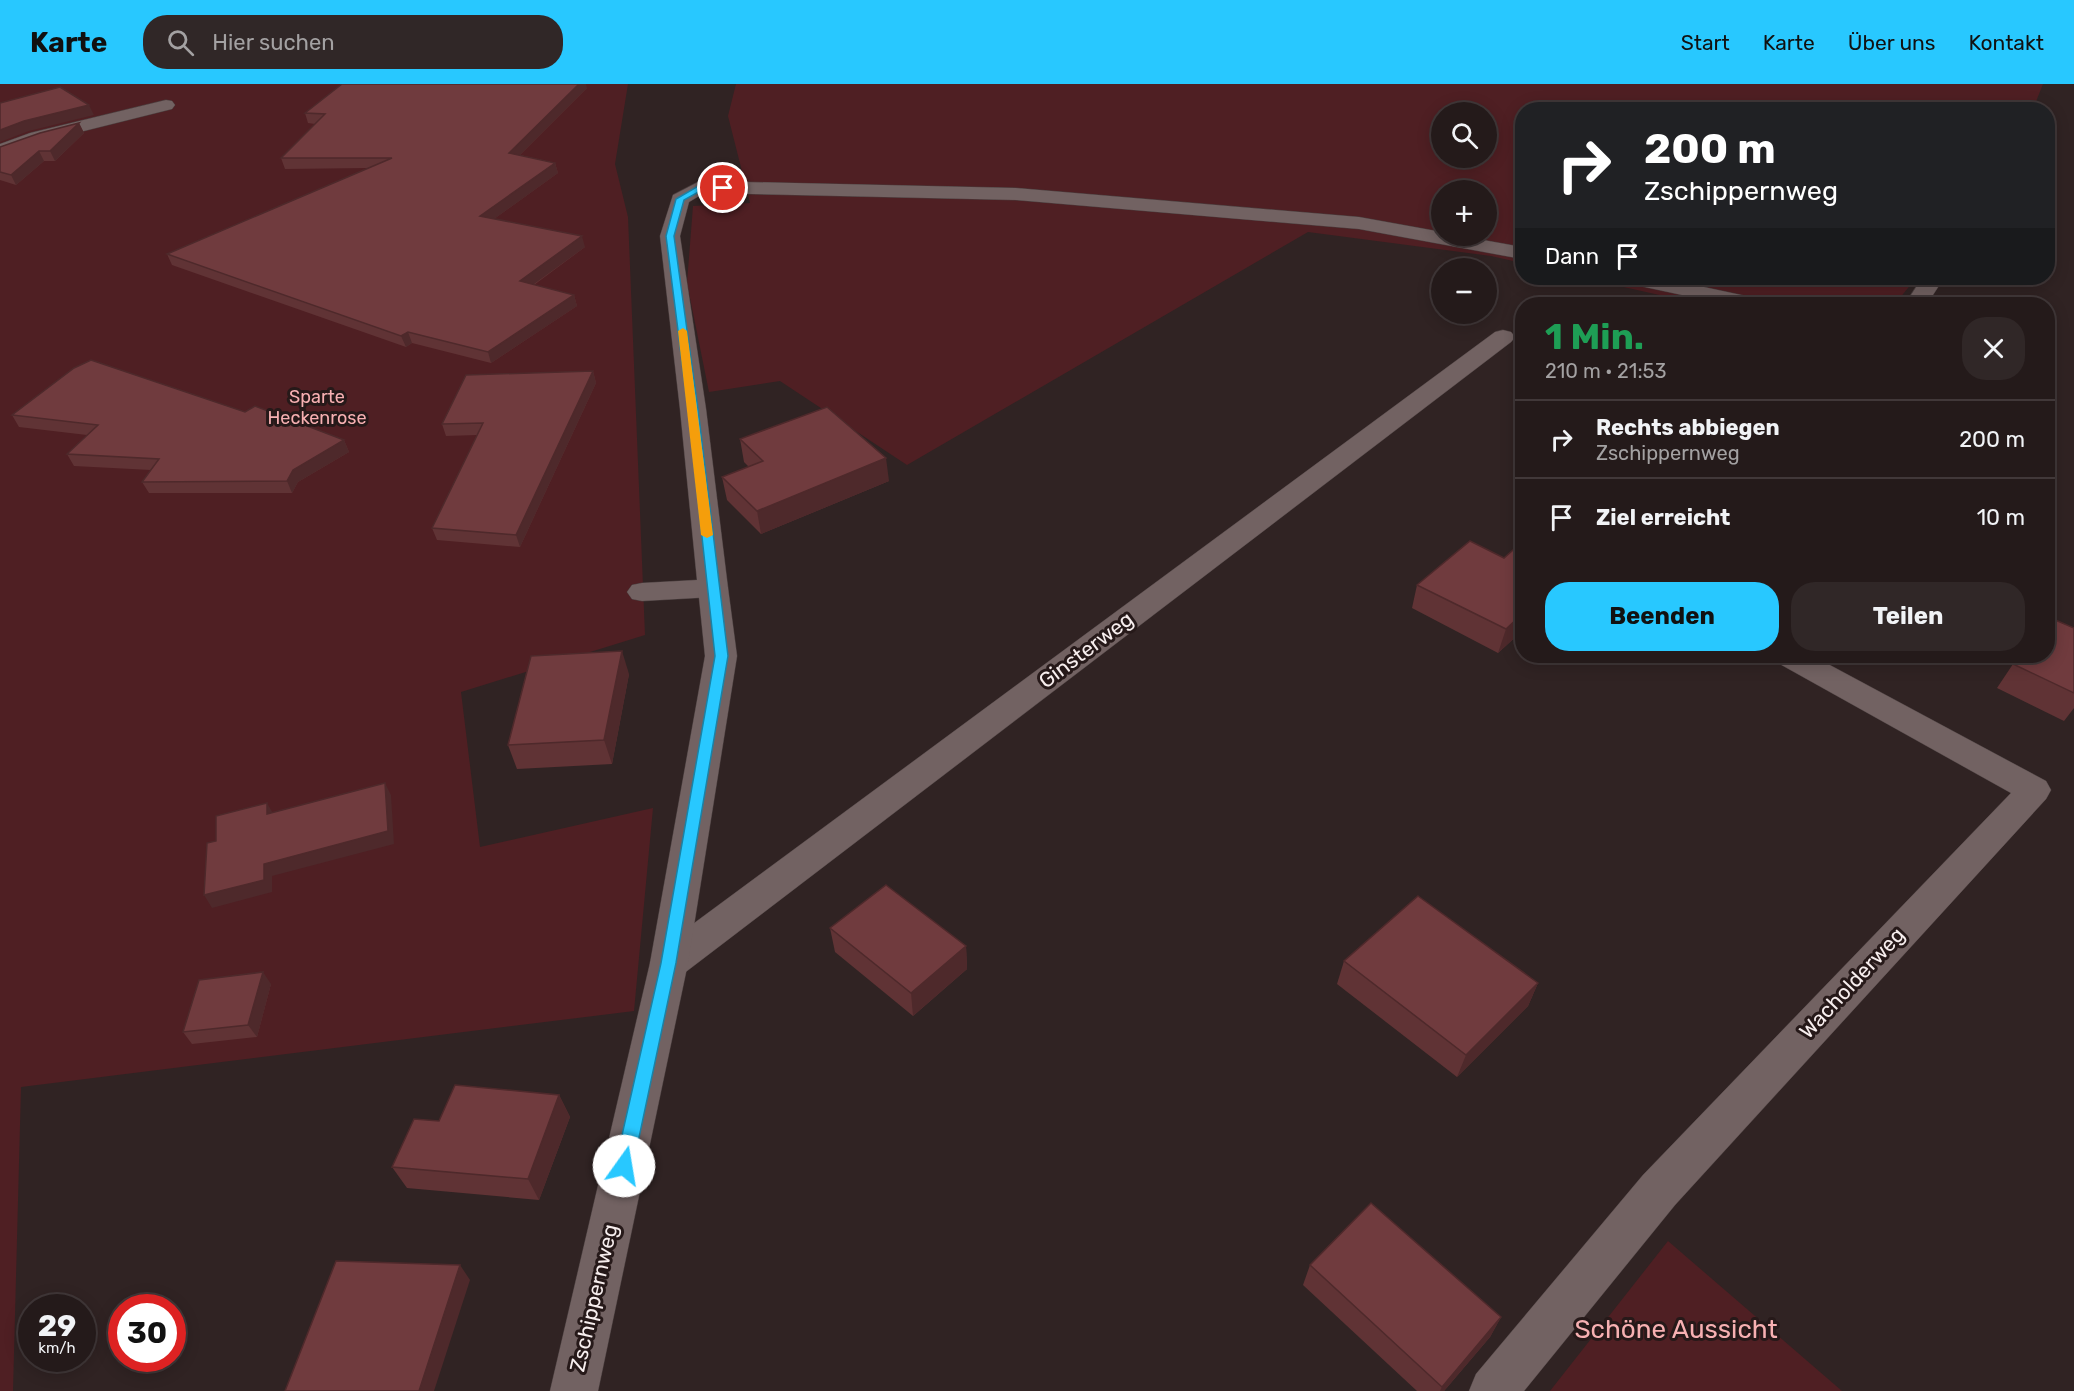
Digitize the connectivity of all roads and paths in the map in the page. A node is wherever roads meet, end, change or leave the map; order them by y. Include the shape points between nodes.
1 (165, 105) dead end
2 (0, 151) edge
3 (1515, 252) edge
4 (1666, 285) edge
5 (1720, 297) edge
6 (1503, 337) dead end
7 (713, 588) junction
8 (642, 592) dead end
9 (1802, 663) edge
10 (669, 963) junction
11 (574, 1391) edge
12 (1493, 1391) edge

1 - 2 street via 37,137
3 - 7 street, Zschippernweg via 1359,224 1017,194 700,187 680,199 670,236
4 - 5 street
6 - 10 street, Ginsterweg
7 - 8 street
7 - 10 street, Zschippernweg via 721,656
9 - 12 street, Wacholderweg via 2034,790 1659,1190
10 - 11 street, Zschippernweg

